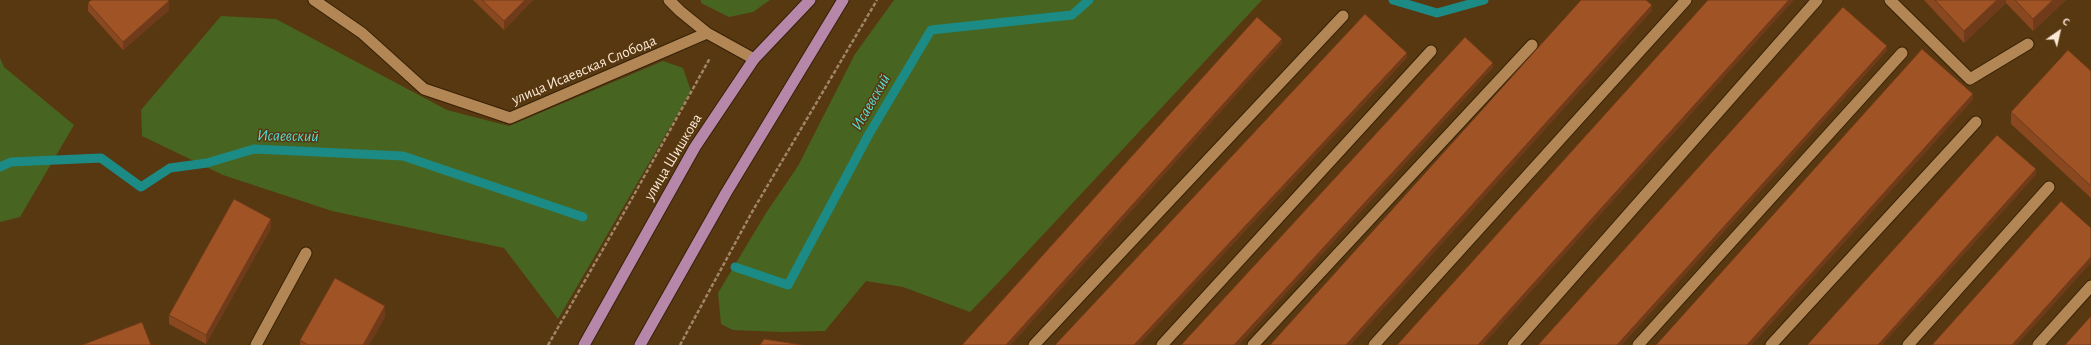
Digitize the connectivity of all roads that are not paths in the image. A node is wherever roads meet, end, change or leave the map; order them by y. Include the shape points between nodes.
1 (314, 0) edge
2 (669, 0) edge
3 (810, 0) edge
4 (843, 0) edge
5 (1686, 0) edge
6 (1817, 0) edge
7 (1890, 0) edge
8 (1343, 16) dead end
9 (707, 33) junction
10 (2028, 44) dead end
11 (1532, 45) dead end
12 (1431, 51) dead end
13 (1902, 53) dead end
14 (754, 59) junction
15 (1976, 122) dead end
16 (2049, 187) dead end
17 (306, 253) dead end
18 (2091, 286) edge
19 (256, 345) edge
20 (584, 345) edge
21 (640, 345) edge
22 (1034, 345) edge
23 (1162, 345) edge
24 (1253, 345) edge
25 (1374, 345) edge
26 (1513, 345) edge
27 (1638, 345) edge
28 (1771, 345) edge
29 (1908, 345) edge
30 (2038, 345) edge

1 - 9 street, улица Исаевская Слобода via 362,33 424,89 510,118
2 - 9 street
3 - 14 main road, улица Шишкова
4 - 21 main road via 726,193
5 - 25 street
6 - 26 street
7 - 10 street via 1970,79
8 - 22 street
9 - 14 street
11 - 24 street
12 - 23 street
13 - 27 street
14 - 20 main road, улица Шишкова via 695,147
15 - 28 street
16 - 29 street
17 - 19 street
18 - 30 street

